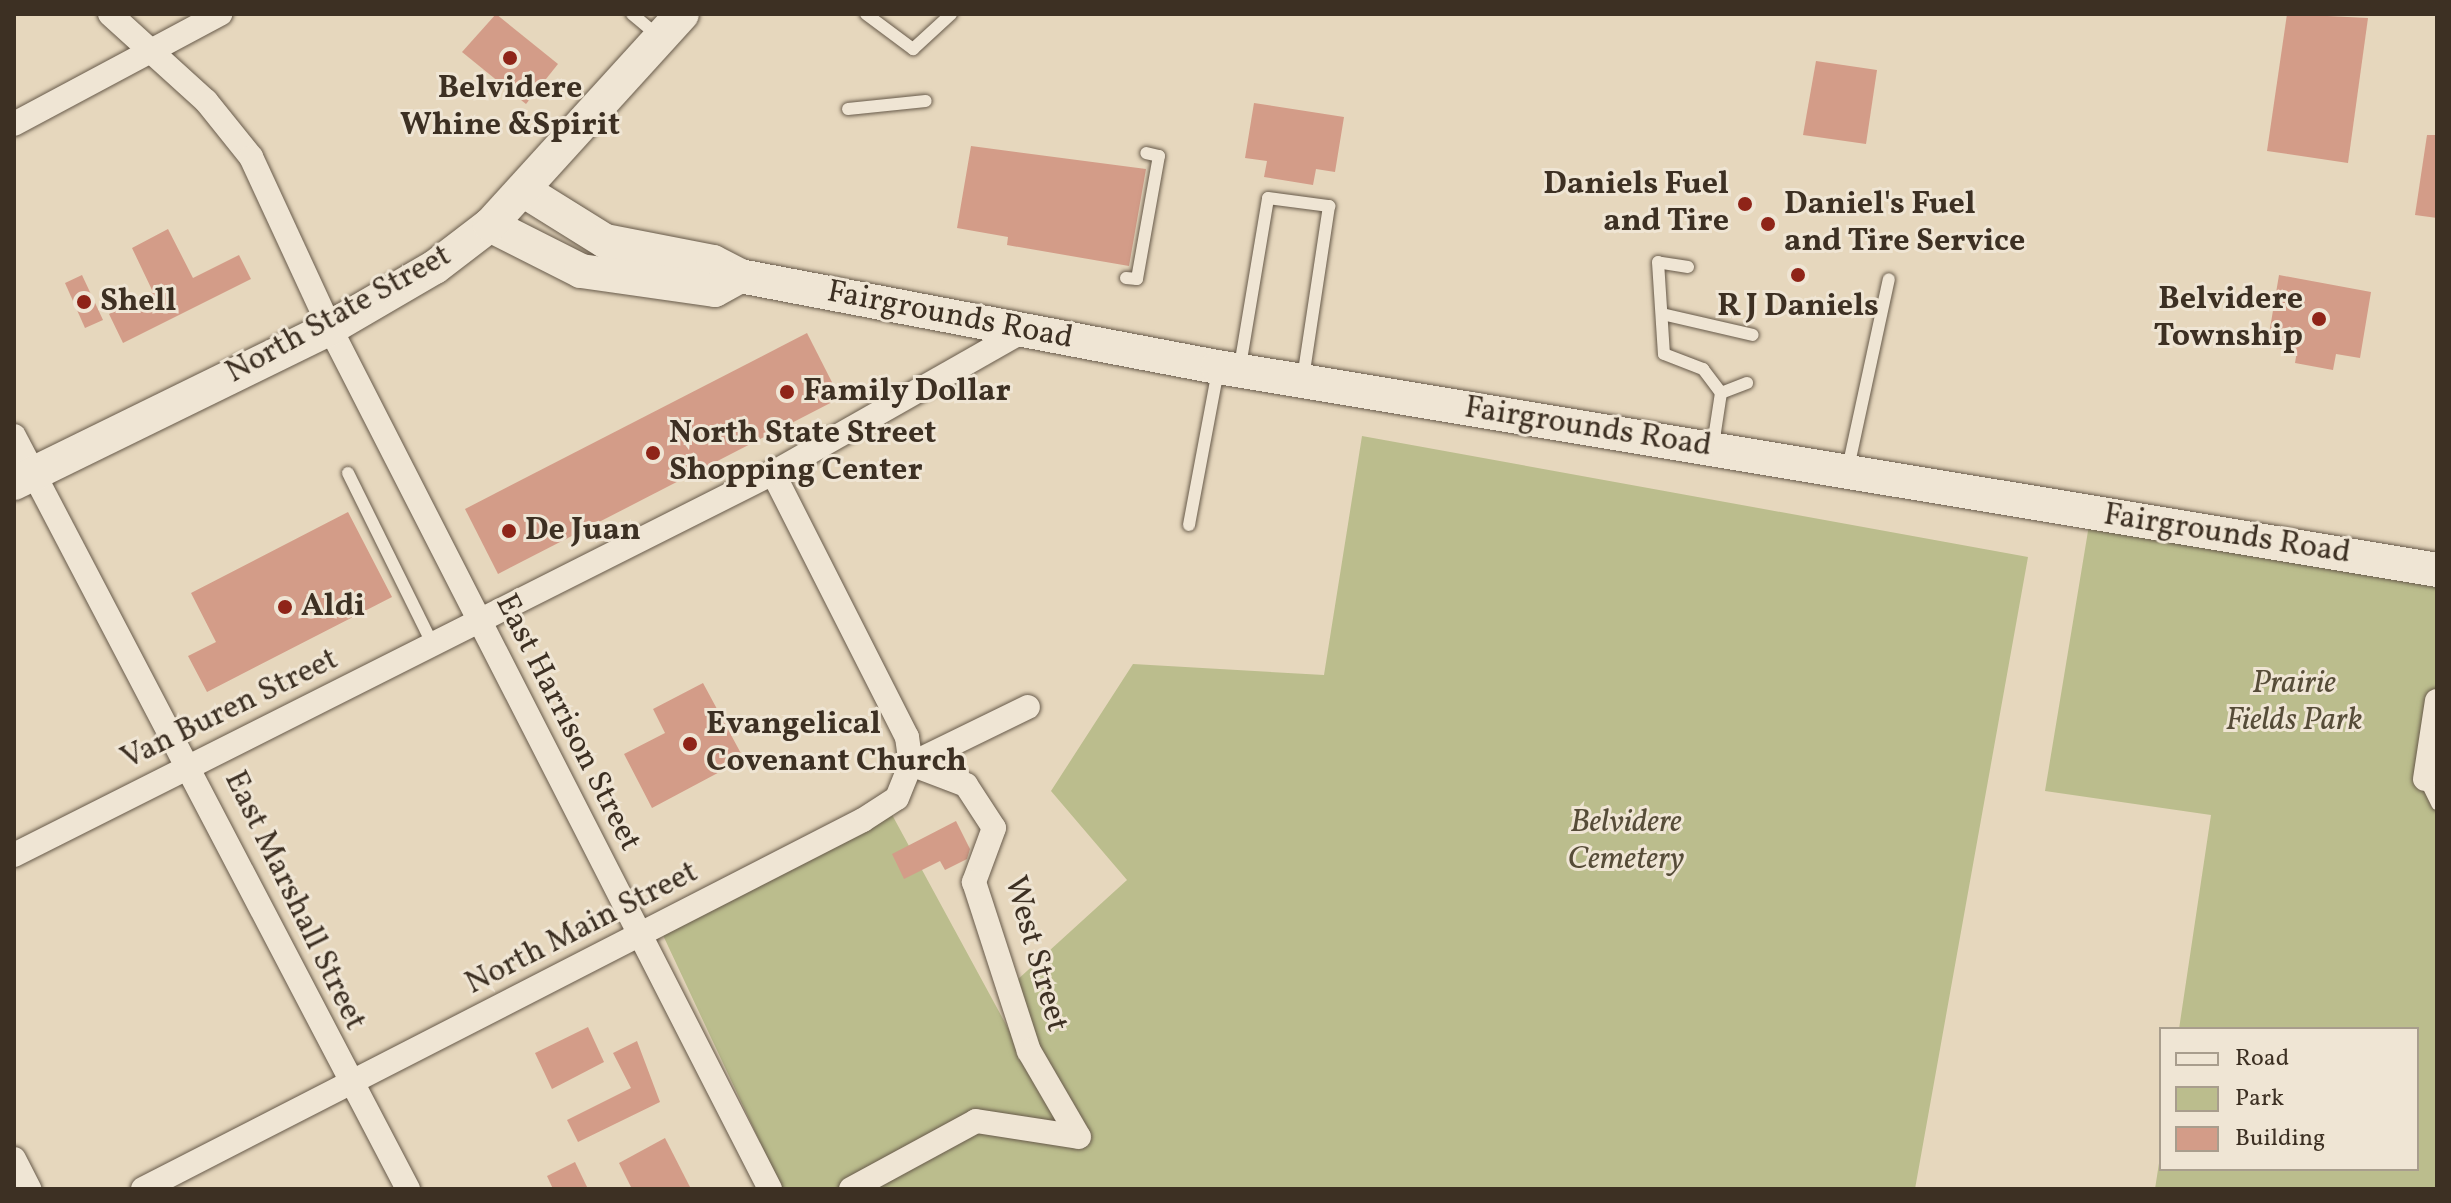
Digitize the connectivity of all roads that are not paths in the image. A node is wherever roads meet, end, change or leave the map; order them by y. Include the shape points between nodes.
1 (110, 14) edge
2 (220, 14) edge
3 (632, 14) edge
4 (866, 14) edge
5 (951, 14) edge
6 (671, 26) edge
7 (154, 52) junction
8 (926, 101) dead end
9 (848, 109) dead end
10 (14, 124) edge
11 (1146, 153) dead end
12 (523, 190) junction
13 (490, 225) junction
14 (1688, 267) dead end
15 (740, 276) junction
16 (1126, 278) dead end
17 (1889, 279) dead end
18 (1662, 314) junction
19 (330, 328) junction
20 (1025, 330) junction
21 (1753, 335) dead end
22 (1229, 369) junction
23 (1303, 381) junction
24 (1747, 383) dead end
25 (1721, 393) junction
26 (14, 436) edge
27 (1713, 448) junction
28 (1848, 468) junction
29 (348, 473) dead end
30 (773, 473) junction
31 (23, 478) edge
32 (1189, 525) dead end
33 (2437, 570) edge
34 (480, 620) junction
35 (433, 645) junction
36 (2437, 701) edge
37 (1028, 707) dead end
38 (911, 764) junction
39 (191, 765) junction
40 (2425, 779) joint
41 (2437, 804) edge
42 (14, 855) edge
43 (638, 938) junction
44 (349, 1082) junction
45 (14, 1159) edge
46 (29, 1189) edge
47 (143, 1189) edge
48 (408, 1189) edge
49 (770, 1189) edge
50 (851, 1189) edge

1 - 7 street, East Harrison Street
2 - 7 street
3 - 6 lane
4 - 5 lane via 905,47 922,47
6 - 12 main road, North State Street
7 - 10 street
7 - 19 street, East Harrison Street via 243,144
8 - 9 lane
11 - 16 lane via 1159,156 1137,279
12 - 13 main road, North State Street
12 - 15 main road, Fairgrounds Road via 605,241 713,262
13 - 15 main road, Fairgrounds Road via 581,271 715,290
13 - 19 main road, North State Street
14 - 18 lane via 1658,262
15 - 20 main road, Fairgrounds Road
17 - 28 lane
18 - 21 lane
18 - 25 lane via 1664,354 1703,369
19 - 31 main road, North State Street
19 - 34 street, East Harrison Street
20 - 22 main road, Fairgrounds Road
20 - 30 street, Van Buren Street
22 - 23 main road, Fairgrounds Road
22 - 23 lane via 1268,198 1329,206
22 - 32 lane
23 - 27 main road, Fairgrounds Road
24 - 25 lane
25 - 27 lane
26 - 31 street, East Marshall Street
27 - 28 main road, Fairgrounds Road
28 - 33 main road, Fairgrounds Road
29 - 35 lane
30 - 34 street, Van Buren Street
30 - 38 street via 907,737
31 - 39 street, East Marshall Street
34 - 35 street, Van Buren Street
34 - 43 street, East Harrison Street
35 - 39 street, Van Buren Street
36 - 40 street
37 - 38 street
38 - 43 street, North Main Street via 897,798
38 - 50 street, West Street via 966,785 994,828 974,882 1029,1051 1079,1137 976,1121
39 - 42 street, Van Buren Street
39 - 44 street, East Marshall Street
40 - 41 lane
43 - 44 street, North Main Street
43 - 49 street, East Harrison Street
44 - 47 street, North Main Street
44 - 48 street, East Marshall Street
45 - 46 street

